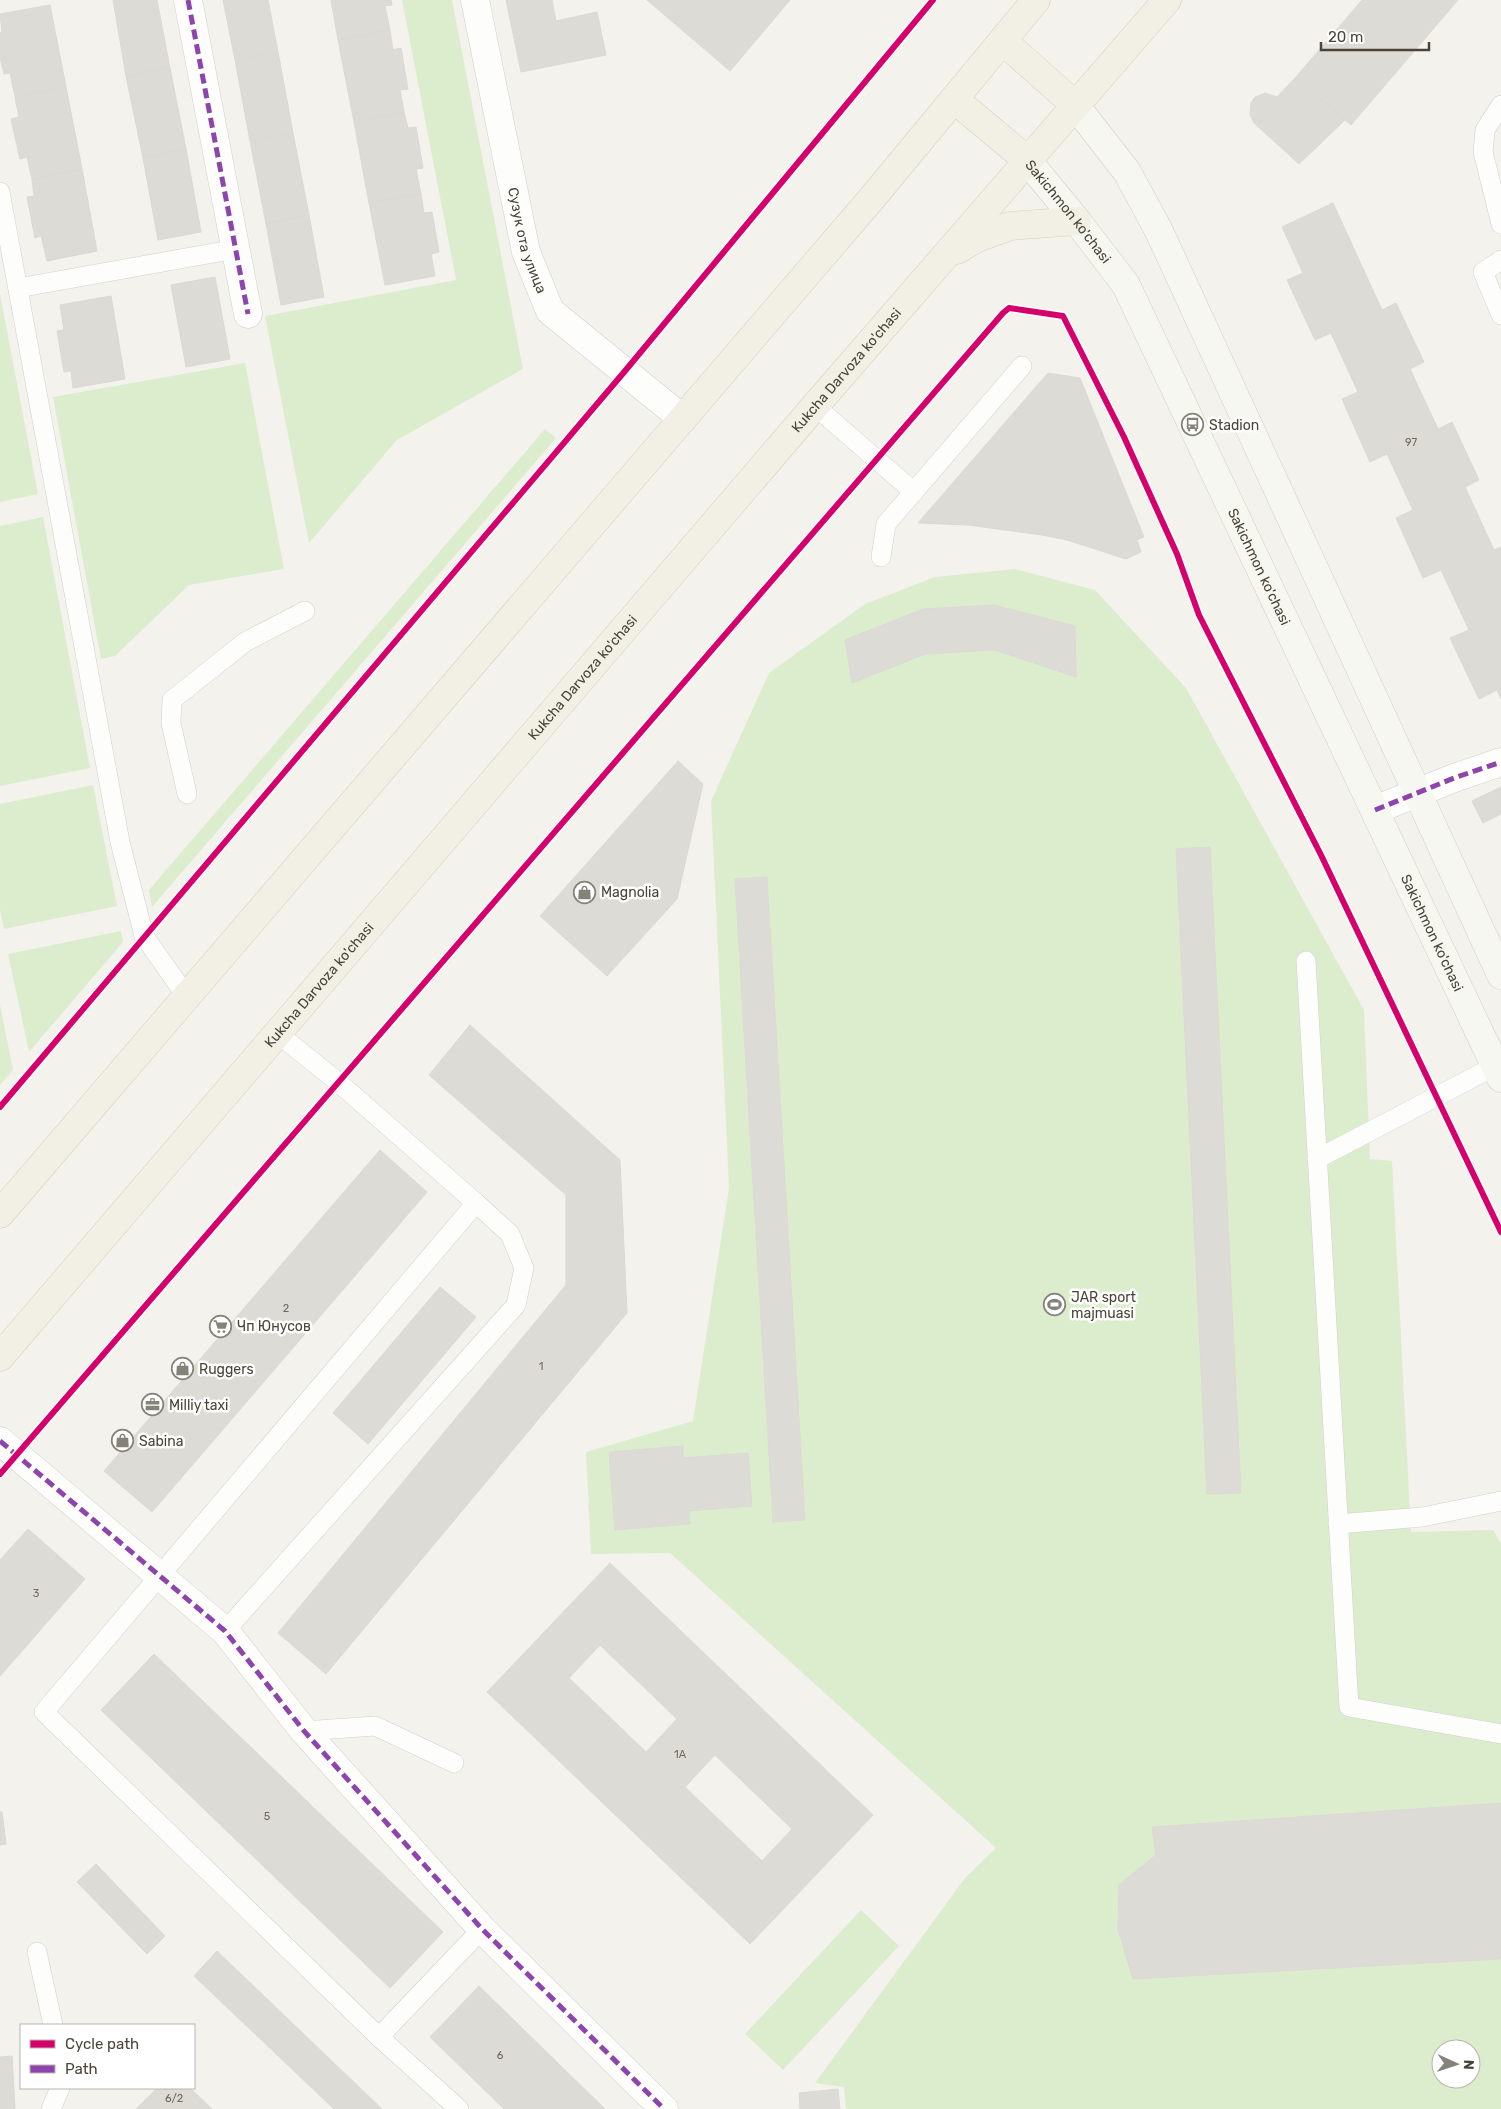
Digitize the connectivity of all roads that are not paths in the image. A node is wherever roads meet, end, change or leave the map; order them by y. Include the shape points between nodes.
1 (188, 0) edge
2 (475, 0) edge
3 (1036, 0) edge
4 (1167, 0) edge
5 (1004, 41) junction
6 (954, 99) junction
7 (1501, 104) edge
8 (1075, 105) junction
9 (1027, 160) junction
10 (0, 192) edge
11 (1078, 220) junction
12 (1501, 224) edge
13 (236, 249) junction
14 (943, 258) junction
15 (1501, 260) edge
16 (18, 288) junction
17 (248, 314) dead end
18 (1501, 315) edge
19 (1022, 366) dead end
20 (815, 406) junction
21 (682, 419) junction
22 (914, 492) junction
23 (881, 557) dead end
24 (305, 612) dead end
25 (1501, 762) edge
26 (1418, 793) junction
27 (187, 794) dead end
28 (1375, 810) junction
29 (1306, 961) dead end
30 (1501, 975) edge
31 (187, 997) junction
32 (277, 1033) junction
33 (1498, 1072) edge
34 (1317, 1159) junction
35 (476, 1203) junction
36 (0, 1214) edge
37 (0, 1357) edge
38 (0, 1441) edge
39 (1501, 1501) edge
40 (1338, 1524) junction
41 (160, 1576) junction
42 (226, 1631) junction
43 (304, 1731) junction
44 (1501, 1734) edge
45 (454, 1764) dead end
46 (482, 1929) junction
47 (37, 1952) dead end
48 (53, 2024) edge
49 (379, 2037) junction
50 (60, 2089) edge
51 (50, 2109) edge
52 (459, 2109) edge
53 (664, 2109) edge

1 - 13 street
2 - 21 street, Сузук ота улица via 526,252 550,311
3 - 5 main road
4 - 8 main road, Kukcha Darvoza ko'chasi
5 - 6 main road
5 - 8 main road
6 - 9 main road, Sakichmon ko'chasi
6 - 21 main road
7 - 12 lane via 1485,130 1483,152
8 - 9 main road, Kukcha Darvoza ko'chasi
8 - 26 main road via 1127,172 1159,231
9 - 11 main road, Sakichmon ko'chasi
9 - 14 main road, Kukcha Darvoza ko'chasi
10 - 16 lane
11 - 14 main road via 1010,226 977,238
11 - 28 main road, Sakichmon ko'chasi via 1126,285
13 - 16 lane
13 - 17 street
14 - 20 main road, Kukcha Darvoza ko'chasi
15 - 18 lane via 1483,272
16 - 31 lane via 119,833 137,911 144,936
19 - 22 lane
20 - 22 lane
20 - 32 main road, Kukcha Darvoza ko'chasi
21 - 31 main road
22 - 23 lane via 886,524
24 - 27 lane via 245,642 172,700 171,723
25 - 26 street
26 - 28 street
26 - 30 main road
28 - 33 main road, Sakichmon ko'chasi
29 - 34 lane
31 - 36 main road
32 - 35 lane
32 - 37 main road, Kukcha Darvoza ko'chasi
33 - 34 lane
34 - 40 lane
35 - 41 lane
35 - 42 lane via 510,1234 521,1260 524,1268 516,1305
38 - 41 street
39 - 40 lane via 1422,1517
40 - 44 lane via 1349,1707
41 - 42 street
41 - 49 lane via 44,1712
42 - 43 street
43 - 45 lane via 375,1726
43 - 46 street
46 - 49 lane
46 - 53 street
47 - 48 lane
49 - 52 lane
50 - 51 lane

